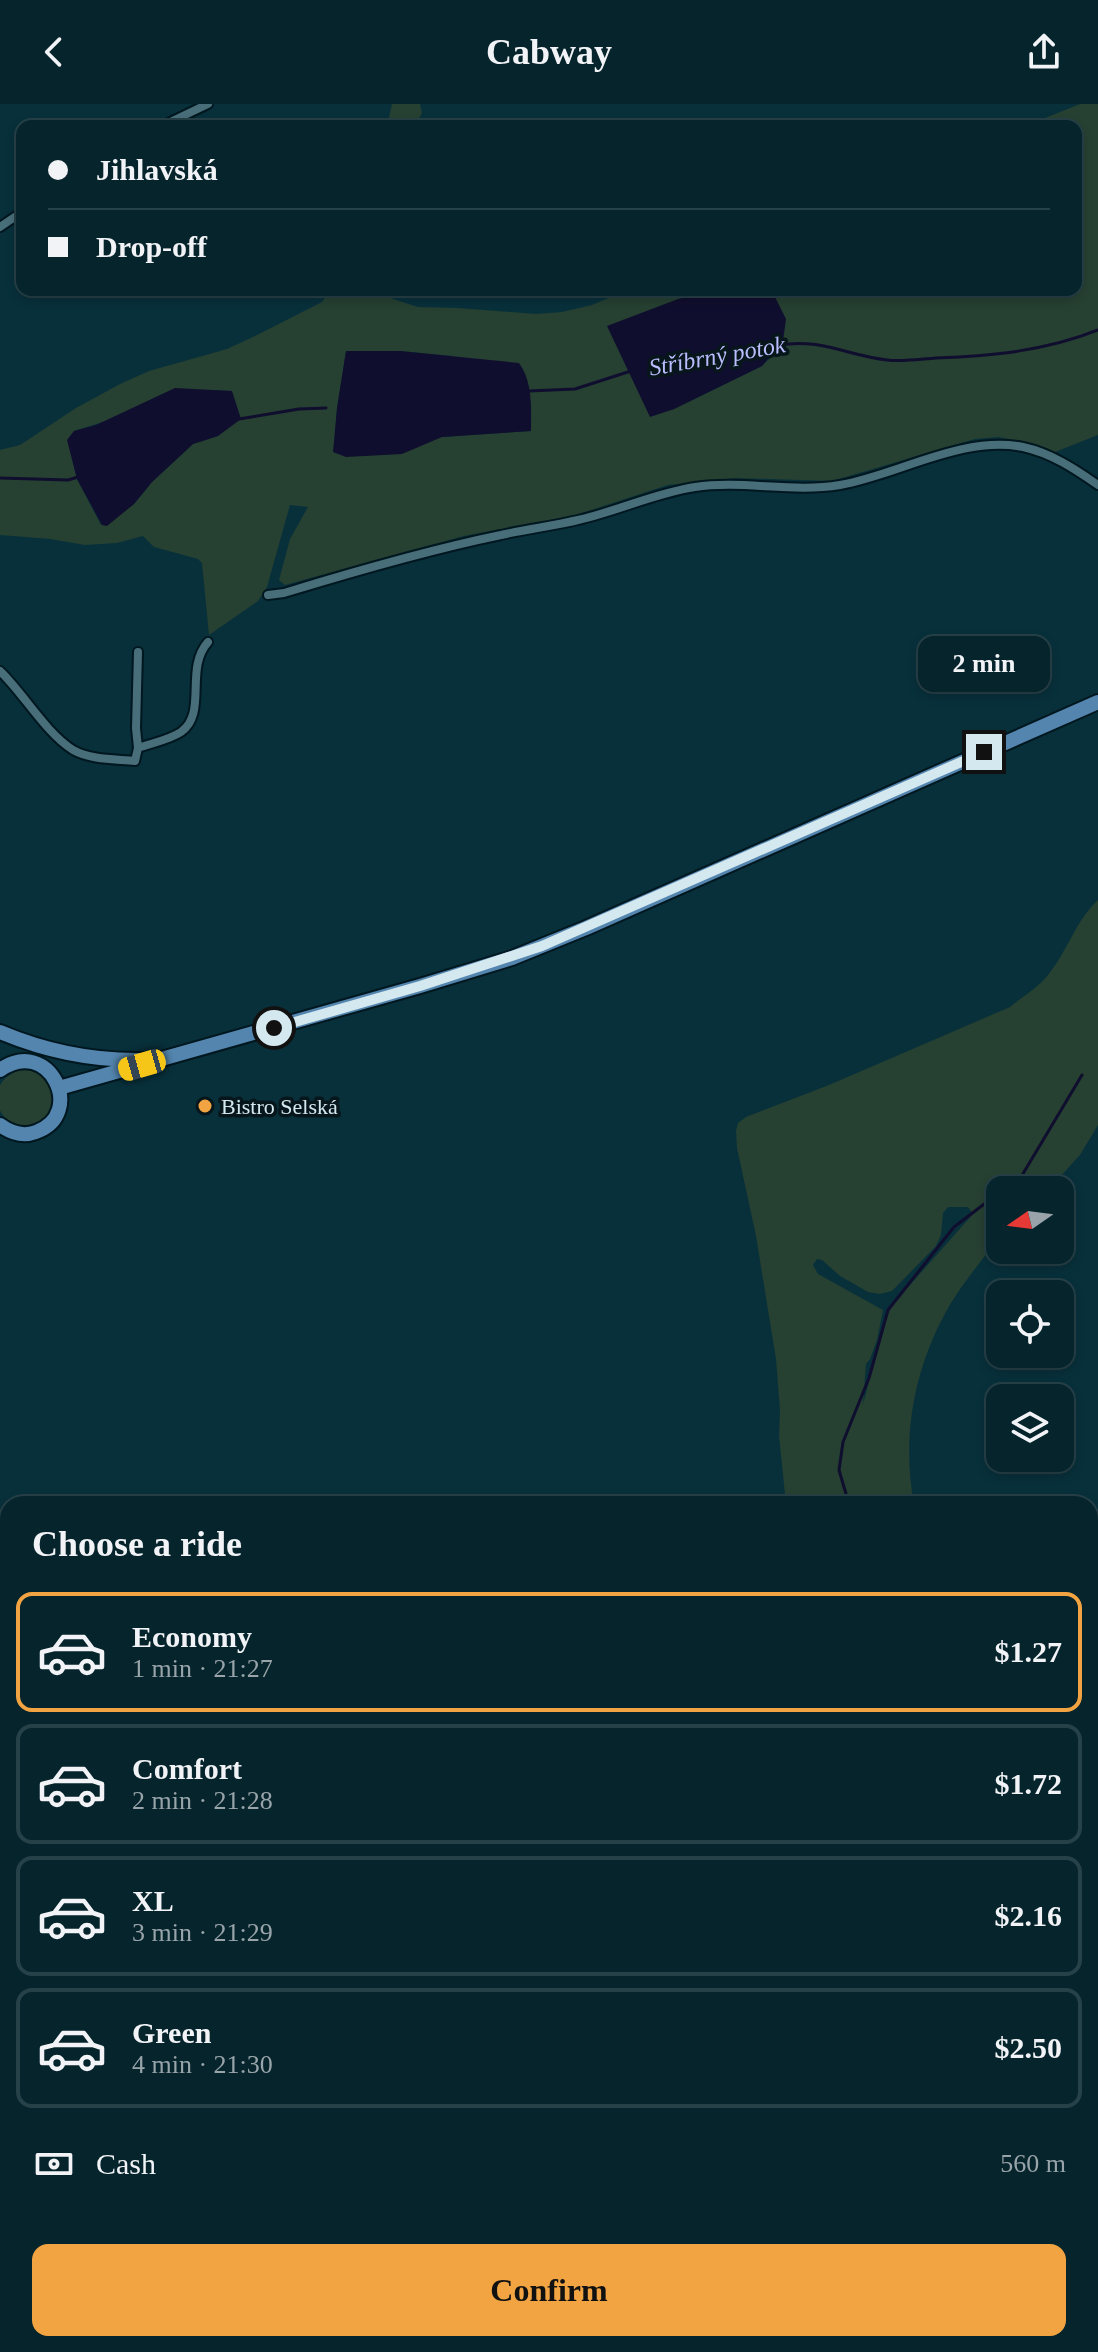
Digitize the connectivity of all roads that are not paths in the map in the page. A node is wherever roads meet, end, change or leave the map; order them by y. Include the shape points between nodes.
1 (208, 104) edge
2 (175, 120) edge
3 (1098, 485) edge
4 (268, 595) dead end
5 (208, 642) dead end
6 (138, 652) dead end
7 (0, 671) edge
8 (1098, 702) edge
9 (138, 748) junction
10 (0, 1032) edge
11 (0, 1051) edge
12 (175, 1055) junction
13 (4, 1067) edge
14 (59, 1088) junction
15 (0, 1125) edge

1 - 2 street
3 - 4 street via 1070,466 1023,447 973,447 844,485 741,484 677,490 583,519 435,550
5 - 9 street via 197,663 192,721 182,731
6 - 9 street
7 - 9 street via 73,750 135,761
8 - 12 main road via 512,958
10 - 12 main road via 95,1058
11 - 13 main road
12 - 14 main road
13 - 14 main road via 36,1063 53,1075
14 - 15 main road via 59,1107 45,1128 21,1134

